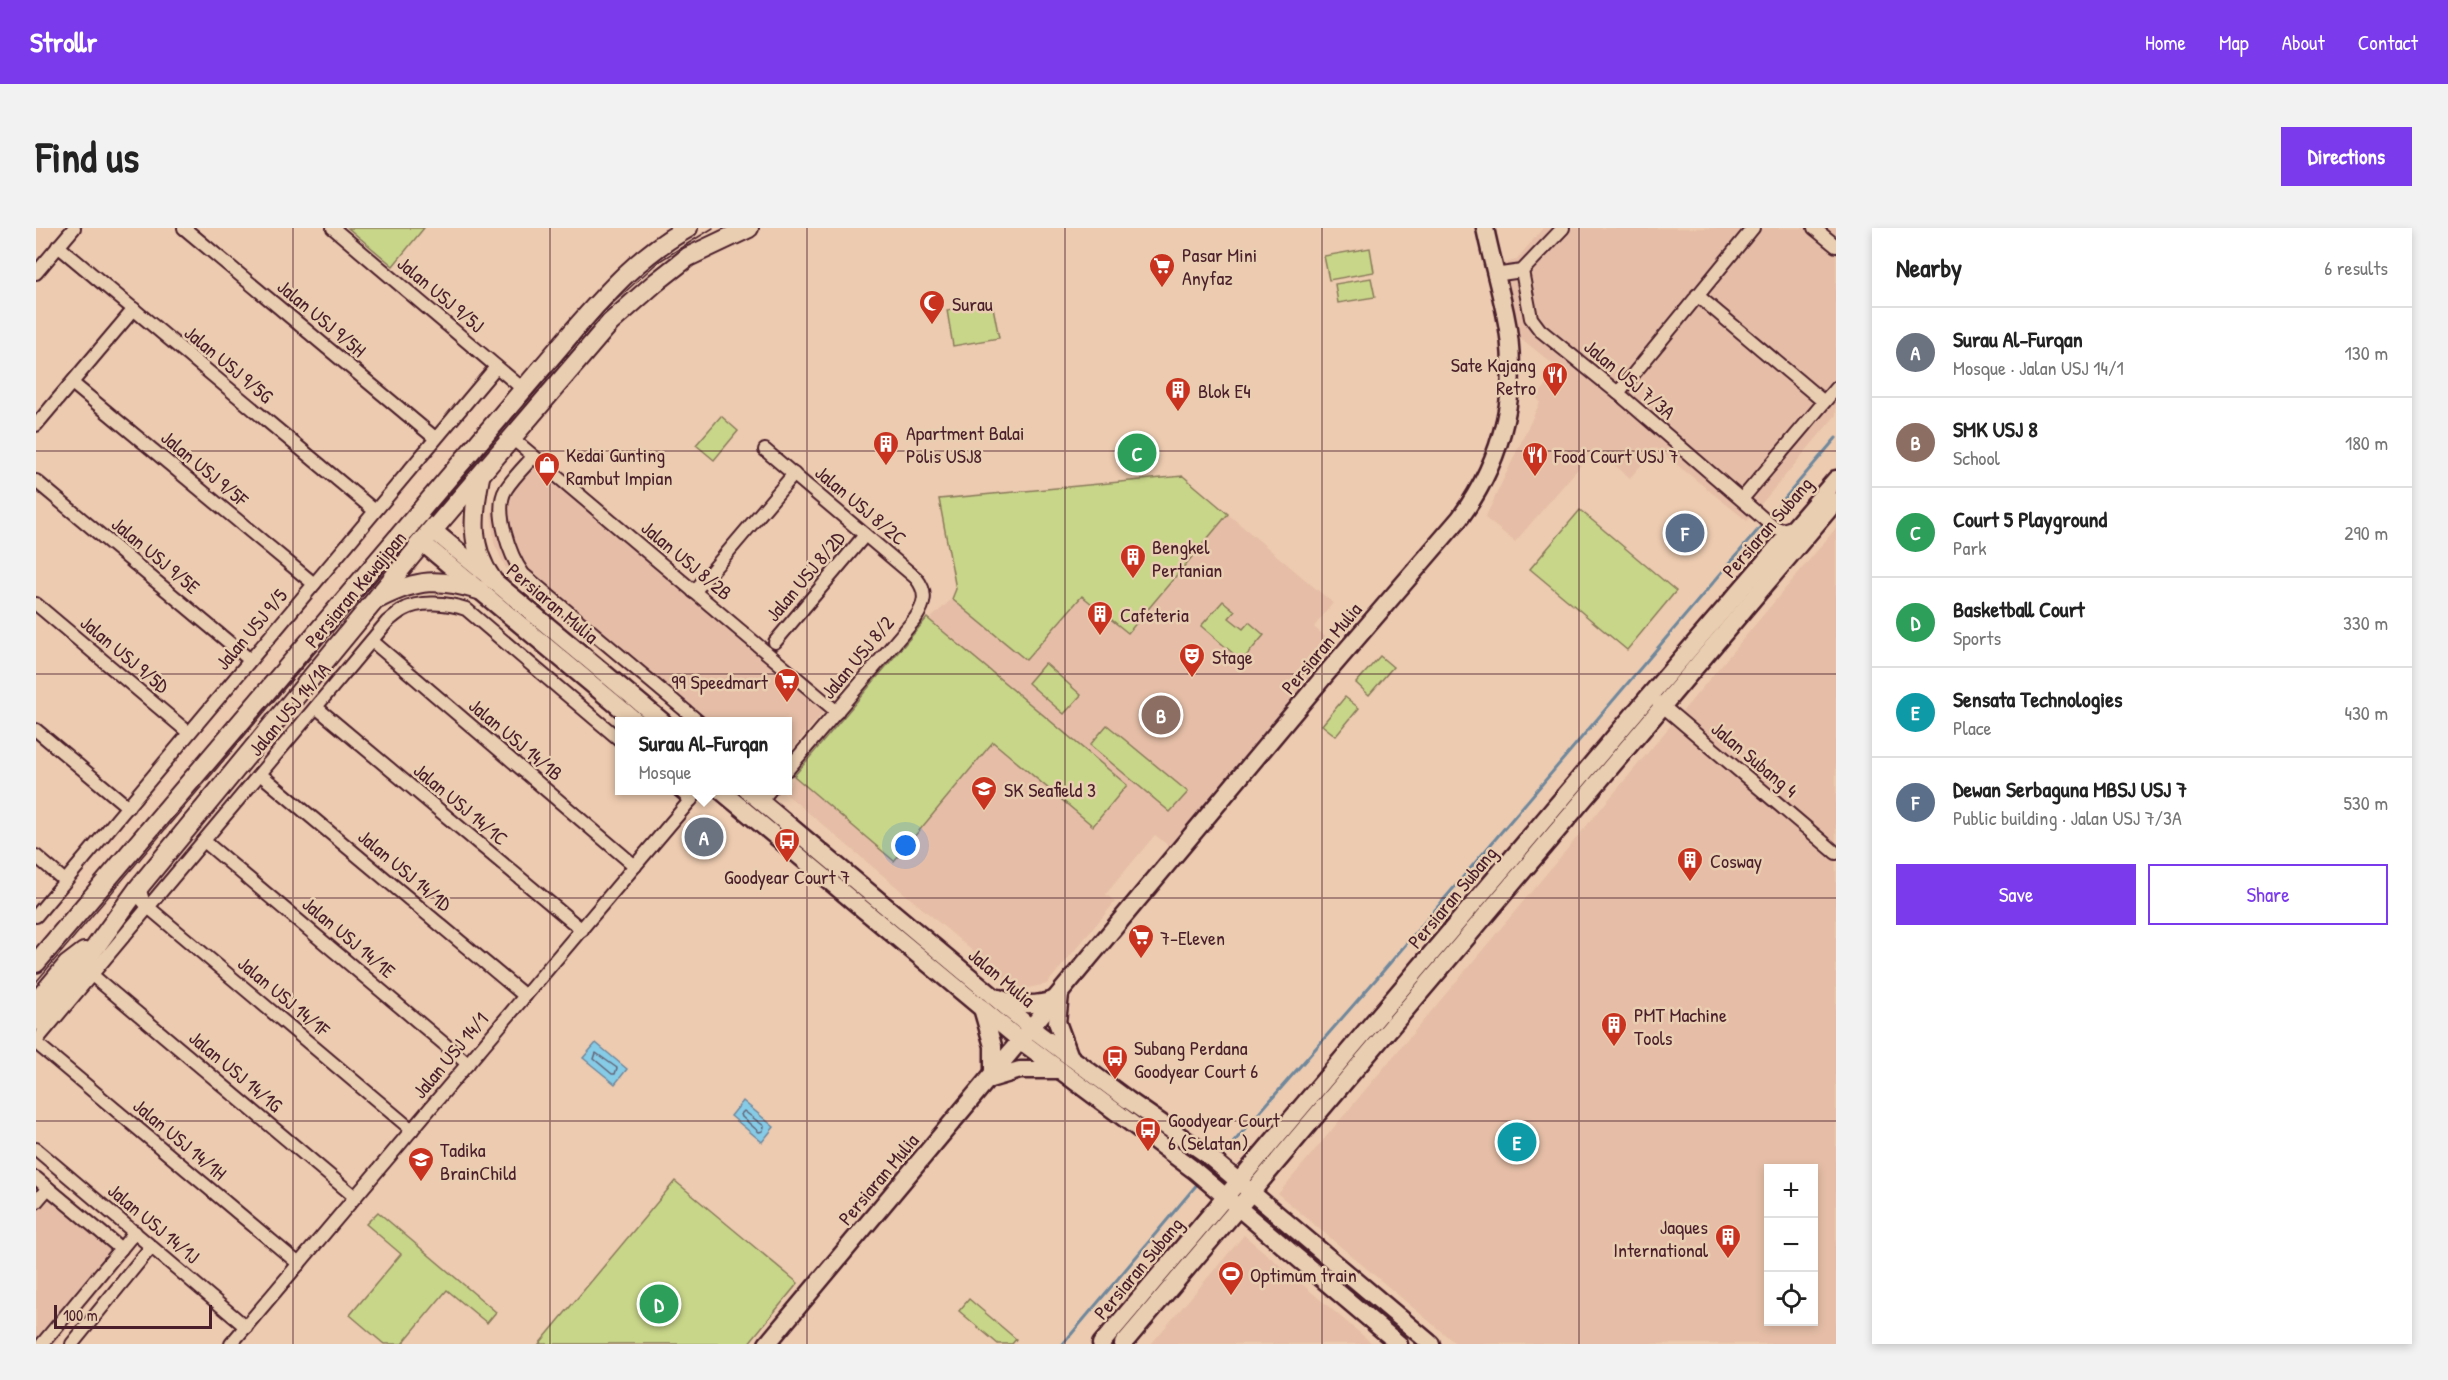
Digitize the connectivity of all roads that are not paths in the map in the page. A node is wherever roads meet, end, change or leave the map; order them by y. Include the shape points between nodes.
1 (74, 228) edge
2 (333, 228) edge
3 (688, 228) edge
4 (749, 228) edge
5 (1485, 228) edge
6 (1563, 228) edge
7 (1753, 228) edge
8 (1814, 228) edge
9 (192, 230) edge
10 (58, 246) junction
11 (1836, 246) edge
12 (1522, 271) junction
13 (36, 273) edge
14 (1494, 275) junction
15 (1697, 295) junction
16 (134, 309) junction
17 (496, 367) junction
18 (72, 383) junction
19 (1836, 388) edge
20 (523, 389) junction
21 (1618, 393) junction
22 (1824, 402) junction
23 (510, 405) junction
24 (36, 425) edge
25 (435, 438) junction
26 (512, 438) junction
27 (765, 450) dead end
28 (533, 456) junction
29 (794, 474) junction
30 (480, 475) junction
31 (1836, 479) edge
32 (36, 481) edge
33 (1742, 499) junction
34 (1836, 501) edge
35 (375, 511) junction
36 (411, 523) junction
37 (1797, 525) junction
38 (1772, 526) junction
39 (865, 535) junction
40 (428, 537) junction
41 (1768, 559) junction
42 (314, 584) junction
43 (485, 585) junction
44 (694, 592) junction
45 (925, 595) joint
46 (375, 600) junction
47 (36, 604) edge
48 (372, 641) junction
49 (775, 642) dead end
50 (298, 654) junction
51 (250, 660) junction
52 (1656, 700) junction
53 (316, 707) junction
54 (837, 712) junction
55 (631, 717) edge
56 (657, 717) edge
57 (693, 717) edge
58 (36, 730) edge
59 (189, 733) junction
60 (615, 736) edge
61 (792, 764) edge
62 (260, 774) junction
63 (685, 795) edge
64 (695, 795) edge
65 (726, 795) edge
66 (765, 796) edge
67 (691, 800) junction
68 (128, 807) junction
69 (204, 841) junction
70 (1836, 853) edge
71 (36, 856) edge
72 (635, 866) junction
73 (65, 881) junction
74 (139, 887) junction
75 (148, 907) junction
76 (36, 916) edge
77 (582, 930) junction
78 (59, 937) junction
79 (98, 942) junction
80 (36, 946) edge
81 (36, 963) edge
82 (92, 975) junction
83 (525, 996) junction
84 (1058, 997) junction
85 (985, 1000) junction
86 (36, 1002) edge
87 (36, 1022) edge
88 (1026, 1034) junction
89 (36, 1042) edge
90 (468, 1064) junction
91 (1066, 1064) junction
92 (991, 1077) junction
93 (412, 1130) junction
94 (36, 1149) edge
95 (36, 1178) edge
96 (1239, 1182) junction
97 (48, 1188) junction
98 (355, 1197) junction
99 (1226, 1198) junction
100 (36, 1202) edge
101 (135, 1232) junction
102 (152, 1247) junction
103 (121, 1250) junction
104 (298, 1264) junction
105 (246, 1327) junction
106 (42, 1344) edge
107 (72, 1344) edge
108 (231, 1344) edge
109 (767, 1344) edge
110 (1101, 1344) edge
111 (1123, 1344) edge
112 (1399, 1344) edge
113 (1431, 1344) edge

1 - 10 street
2 - 17 street, Jalan USJ 9/5J
3 - 20 main road, Persiaran Kewajipan via 657,247 618,280
4 - 26 main road, Persiaran Kewajipan via 688,257 655,283 610,323
5 - 14 street, Persiaran Mulia
6 - 12 street
7 - 15 street
8 - 11 street
9 - 25 street, Jalan USJ 9/5H
10 - 13 street
10 - 16 street, Jalan USJ 9/5G
12 - 14 street
12 - 21 street, Jalan USJ 7/3A via 1531,318 1540,330
14 - 84 street, Persiaran Mulia via 1507,323 1510,392 1496,455 1476,497
15 - 21 street
15 - 22 street
16 - 18 street
16 - 35 street, Jalan USJ 9/5G
17 - 20 street, Jalan USJ 9/5J
17 - 25 street, Jalan USJ 9/5
18 - 24 street
18 - 42 street, Jalan USJ 9/5F
19 - 22 street
20 - 23 main road, Persiaran Kewajipan
21 - 33 street, Jalan USJ 7/3A
22 - 33 street
23 - 36 main road, Persiaran Kewajipan
23 - 50 main road, Persiaran Kewajipan via 419,494 338,595
25 - 35 street, Jalan USJ 9/5
26 - 28 street, Jalan USJ 8/2B
26 - 30 main road, Persiaran Kewajipan
27 - 29 street, Jalan USJ 8/2C
28 - 44 street, Jalan USJ 8/2B
28 - 57 street via 504,491 501,505 508,546 516,564
29 - 39 street, Jalan USJ 8/2C
29 - 44 street
30 - 40 main road, Persiaran Kewajipan
30 - 43 main road via 474,506 475,536
31 - 37 street, Persiaran Subang
32 - 51 street, Jalan USJ 9/5E
33 - 38 street, Jalan USJ 7/3A
34 - 52 street, Persiaran Subang
35 - 42 street, Jalan USJ 9/5
36 - 40 street, Persiaran Mulia
36 - 50 main road, Persiaran Kewajipan
37 - 38 street via 1782,530
37 - 41 street, Persiaran Subang
38 - 41 street via 1776,543
39 - 45 street, Jalan USJ 8/2C via 916,578
39 - 49 street, Jalan USJ 8/2D
40 - 43 street, Persiaran Mulia
40 - 46 main road, Persiaran Kewajipan
41 - 52 street, Persiaran Subang
42 - 51 street, Jalan USJ 9/5
43 - 46 main road via 438,581 405,586
43 - 55 street, Persiaran Mulia
43 - 56 street, Persiaran Mulia
44 - 54 street, Jalan USJ 8/2B
45 - 54 street, Jalan USJ 8/2 via 915,619
46 - 74 main road, Persiaran Kewajipan
47 - 59 street, Jalan USJ 9/5D
48 - 53 street, Jalan USJ 14/1A
48 - 60 street, Jalan USJ 14/1A via 402,610 414,605 456,605 466,609
48 - 72 street, Jalan USJ 14/1B
50 - 78 main road, Persiaran Kewajipan
51 - 59 street, Jalan USJ 9/5
52 - 70 street, Jalan Subang 4
52 - 96 street, Persiaran Subang
53 - 62 street, Jalan USJ 14/1A
53 - 77 street, Jalan USJ 14/1C
54 - 61 street, Jalan USJ 8/2
58 - 68 street
59 - 68 street, Jalan USJ 9/5
62 - 69 street, Jalan USJ 14/1A
62 - 83 street, Jalan USJ 14/1D
63 - 67 street
64 - 67 street, Jalan USJ 14/1
65 - 85 street
66 - 85 street, Jalan Mulia
67 - 72 street, Jalan USJ 14/1
68 - 73 street, Jalan USJ 9/5
69 - 75 street, Jalan USJ 14/1A
69 - 90 street, Jalan USJ 14/1E
71 - 73 street
72 - 77 street, Jalan USJ 14/1
73 - 76 street, Jalan USJ 9/5
74 - 75 street, Jalan USJ 14/1F
74 - 79 main road, Persiaran Kewajipan
75 - 82 street, Jalan USJ 14/1A
75 - 93 street, Jalan USJ 14/1F
77 - 83 street, Jalan USJ 14/1
78 - 80 main road
78 - 81 main road, Persiaran Kewajipan
79 - 86 main road via 67,965
79 - 87 main road, Persiaran Kewajipan
82 - 89 street, Jalan USJ 14/1A
82 - 98 street, Jalan USJ 14/1G
83 - 90 street, Jalan USJ 14/1
84 - 85 street via 1025,1005
84 - 88 street, Persiaran Mulia
84 - 91 street via 1057,1022
85 - 88 street, Jalan Mulia
85 - 92 street via 993,1046
88 - 91 street, Jalan Mulia
88 - 92 street, Persiaran Mulia
89 - 104 street, Jalan USJ 14/1H
90 - 93 street, Jalan USJ 14/1
91 - 92 street
91 - 96 street, Jalan Mulia via 1206,1154
91 - 99 street
92 - 109 street, Persiaran Mulia
93 - 98 street, Jalan USJ 14/1
94 - 101 street, Jalan USJ 14/1J
95 - 97 street
96 - 99 street, Persiaran Subang
96 - 113 street, Jalan Mulia
97 - 100 street
97 - 103 street
98 - 104 street, Jalan USJ 14/1
99 - 110 street, Persiaran Subang
99 - 111 street, Persiaran Subang
99 - 112 street
101 - 102 street, Jalan USJ 14/1J
101 - 103 street
102 - 105 street, Jalan USJ 14/1J
102 - 107 street
103 - 106 street
104 - 105 street, Jalan USJ 14/1
105 - 108 street, Jalan USJ 14/1

